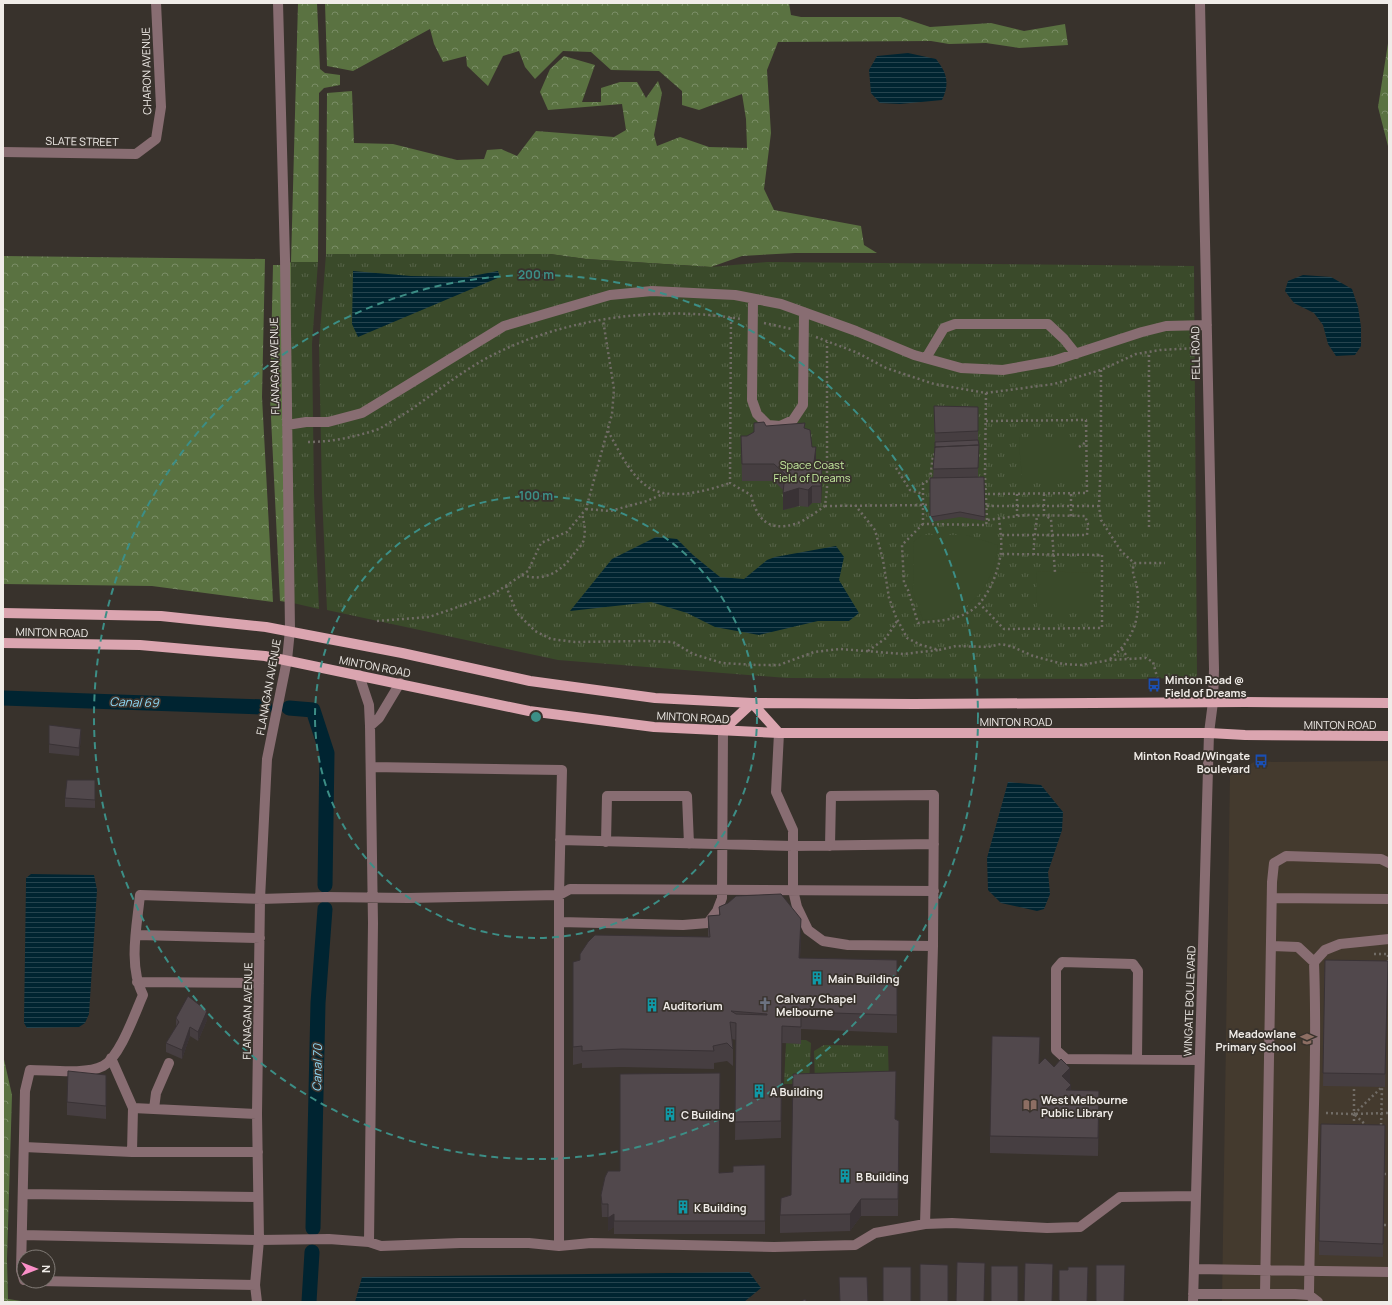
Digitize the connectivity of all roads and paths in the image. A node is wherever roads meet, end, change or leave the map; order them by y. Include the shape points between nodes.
1 (156, 3) edge
2 (278, 3) edge
3 (1200, 3) edge
4 (156, 138) joint
5 (3, 152) edge
6 (753, 299) junction
7 (804, 312) junction
8 (603, 320) dead end
9 (1207, 325) junction
10 (1149, 352) dead end
11 (1076, 354) junction
12 (926, 358) junction
13 (1101, 370) dead end
14 (986, 393) dead end
15 (986, 421) junction
16 (287, 425) junction
17 (607, 430) junction
18 (1086, 441) junction
19 (1078, 447) dead end
20 (935, 454) edge
21 (896, 468) dead end
22 (730, 483) dead end
23 (1071, 493) junction
24 (664, 494) junction
25 (923, 494) junction
26 (987, 494) junction
27 (1017, 494) junction
28 (1044, 494) junction
29 (855, 505) junction
30 (930, 505) edge
31 (825, 506) dead end
32 (923, 506) junction
33 (986, 506) junction
34 (1018, 506) junction
35 (1044, 506) junction
36 (1099, 506) junction
37 (1071, 507) junction
38 (586, 509) junction
39 (582, 513) junction
40 (1037, 515) junction
41 (1044, 515) junction
42 (1017, 516) junction
43 (1071, 516) junction
44 (999, 518) junction
45 (987, 520) junction
46 (923, 524) junction
47 (1149, 527) dead end
48 (1000, 535) junction
49 (1036, 536) junction
50 (1053, 536) junction
51 (1000, 554) junction
52 (1034, 555) junction
53 (1053, 556) junction
54 (1134, 563) junction
55 (1165, 563) dead end
56 (1055, 572) dead end
57 (522, 575) junction
58 (506, 586) junction
59 (979, 603) junction
60 (3, 614) edge
61 (377, 621) dead end
62 (898, 621) junction
63 (290, 630) junction
64 (3, 643) edge
65 (1122, 649) junction
66 (939, 650) junction
67 (868, 651) junction
68 (1128, 658) junction
69 (287, 660) junction
70 (1110, 660) junction
71 (359, 675) junction
72 (400, 683) junction
73 (1159, 684) dead end
74 (1213, 702) junction
75 (752, 703) junction
76 (1389, 703) edge
77 (370, 726) junction
78 (723, 730) junction
79 (779, 733) junction
80 (1209, 733) junction
81 (1389, 736) edge
82 (371, 767) junction
83 (560, 840) junction
84 (606, 842) junction
85 (688, 844) junction
86 (722, 844) junction
87 (934, 844) junction
88 (793, 846) junction
89 (830, 846) junction
90 (1389, 863) edge
91 (793, 890) junction
92 (934, 892) junction
93 (722, 894) junction
94 (559, 895) junction
95 (372, 898) junction
96 (1272, 898) junction
97 (260, 899) junction
98 (1389, 899) edge
99 (560, 922) junction
100 (137, 935) junction
101 (260, 938) junction
102 (1389, 939) edge
103 (933, 946) junction
104 (1272, 946) junction
105 (1367, 954) dead end
106 (1389, 954) edge
107 (1314, 962) junction
108 (1388, 974) edge
109 (137, 982) junction
110 (259, 983) junction
111 (111, 1058) junction
112 (1136, 1059) junction
113 (1199, 1060) junction
114 (169, 1062) dead end
115 (1354, 1086) edge
116 (133, 1108) junction
117 (154, 1109) junction
118 (1314, 1113) junction
119 (1382, 1113) junction
120 (1389, 1113) edge
121 (257, 1114) junction
122 (1354, 1114) junction
123 (1370, 1128) edge
124 (1354, 1130) edge
125 (1381, 1132) edge
126 (24, 1147) junction
127 (132, 1152) junction
128 (258, 1152) junction
129 (1384, 1174) edge
130 (1389, 1174) edge
131 (23, 1194) junction
132 (1196, 1196) junction
133 (258, 1197) junction
134 (925, 1224) junction
135 (1384, 1225) edge
136 (1389, 1225) edge
137 (22, 1236) junction
138 (259, 1240) junction
139 (369, 1242) junction
140 (559, 1246) junction
141 (22, 1249) edge
142 (1194, 1269) junction
143 (1265, 1270) junction
144 (1308, 1271) junction
145 (1389, 1272) edge
146 (56, 1281) edge
147 (256, 1285) junction
148 (1265, 1293) junction
149 (1309, 1295) junction
150 (1193, 1298) edge
151 (257, 1302) edge
152 (1318, 1302) edge

1 - 4 street, CHARON AVENUE via 161,107
2 - 16 street, FLANAGAN AVENUE
3 - 9 street, FELL ROAD
4 - 5 street, SLATE STREET via 136,154
6 - 7 street via 781,304
6 - 7 street via 752,400 756,414 768,425 780,426 794,420 803,405
6 - 16 street via 736,295 652,291 610,295 557,309 504,326 362,413 328,422
7 - 12 street
8 - 17 path via 614,389 612,414
9 - 11 street via 1166,326
9 - 74 street, FELL ROAD
10 - 47 path
11 - 12 street via 1003,370 961,368
11 - 12 street via 1048,324 955,324 944,328
13 - 36 path
14 - 15 path
15 - 18 path via 1086,420
15 - 26 path
16 - 63 street, FLANAGAN AVENUE
17 - 24 path via 624,459 644,485
17 - 38 path
18 - 19 path
18 - 23 path via 1087,493
20 - 25 path via 930,480 923,483
21 - 25 path via 910,490
22 - 24 path via 703,492
23 - 28 path
23 - 37 path
24 - 38 path via 610,511
25 - 32 path
26 - 27 path
26 - 33 path
27 - 28 path
27 - 34 path
28 - 35 path
29 - 31 path
29 - 32 path
29 - 62 path via 875,530 889,598
30 - 32 path
32 - 46 path
33 - 34 path
33 - 45 path
34 - 35 path
34 - 42 path
35 - 37 path
35 - 41 path
36 - 37 path
36 - 54 path via 1100,520 1121,550
37 - 43 path
38 - 39 path
39 - 57 path via 567,532 541,543 528,571
39 - 57 path via 585,525 584,540 567,565 548,577 530,578
40 - 41 path
40 - 42 path
40 - 49 path
41 - 43 path
41 - 50 path via 1051,520
42 - 44 path
43 - 50 path via 1085,516 1088,524 1087,535
44 - 45 path
44 - 48 path
45 - 46 path via 986,525
46 - 59 path via 902,545 904,583 918,623 947,620 969,612
48 - 49 path
48 - 51 path
49 - 50 path
49 - 52 path
50 - 53 path
51 - 52 path
51 - 59 path via 994,577
52 - 53 path
53 - 56 path
53 - 59 path via 1102,555 1102,628 1004,629
54 - 55 path
54 - 65 path via 1132,572 1137,585 1139,610 1133,632
57 - 58 path
58 - 61 path via 492,595 429,617
58 - 67 path via 517,613 535,631 552,639 576,642 673,642 693,654 722,663 757,665 779,665 814,652
60 - 63 main road, MINTON ROAD via 160,616
62 - 66 path via 907,638
62 - 67 path via 886,638
63 - 69 street, FLANAGAN AVENUE
63 - 75 main road, MINTON ROAD via 530,681 655,698
64 - 69 main road, MINTON ROAD via 140,645
65 - 68 path
65 - 70 path
66 - 67 path via 903,654
66 - 70 path via 956,646 988,647 1001,644 1063,664 1082,665
68 - 70 path
68 - 73 path via 1146,658 1153,662
69 - 71 main road, MINTON ROAD
69 - 97 street, FLANAGAN AVENUE via 267,759
71 - 72 main road, MINTON ROAD
71 - 77 street via 369,706
72 - 77 street via 379,718
72 - 78 main road, MINTON ROAD via 529,711 654,727
74 - 75 main road, MINTON ROAD
74 - 76 main road, MINTON ROAD
74 - 80 street, WINGATE BOULEVARD
75 - 78 main road
75 - 79 main road
77 - 82 street
78 - 79 main road, MINTON ROAD
78 - 86 street
79 - 80 main road, MINTON ROAD
79 - 88 street via 776,792 793,830
80 - 81 main road, MINTON ROAD
80 - 113 street, WINGATE BOULEVARD
82 - 83 street via 562,770
82 - 95 street
83 - 84 street
83 - 94 street
84 - 85 street
84 - 85 street via 607,796 687,796
85 - 86 street
86 - 88 street
86 - 93 street
87 - 89 street
87 - 89 street via 934,795 831,796
87 - 92 street
88 - 89 street
88 - 91 street
90 - 96 street via 1381,859 1286,856 1274,863
91 - 92 street
91 - 93 street
91 - 103 street via 797,907 808,930 823,941 848,945
92 - 103 street
93 - 94 street via 570,889
93 - 99 street via 717,911 708,923 683,925
94 - 95 street
94 - 99 street
95 - 97 street
95 - 139 street
96 - 98 street
96 - 104 street
97 - 100 street via 140,895
97 - 101 street, FLANAGAN AVENUE
99 - 140 street
100 - 101 street
100 - 109 street
101 - 110 street, FLANAGAN AVENUE
102 - 107 street via 1340,944 1325,950
103 - 134 street
104 - 107 street via 1298,947
104 - 143 street
105 - 106 path
106 - 108 path
107 - 118 street
109 - 110 street
109 - 111 street via 143,995 121,1047
110 - 121 street, FLANAGAN AVENUE
111 - 116 street
111 - 126 street via 103,1066 78,1071 30,1070 25,1091
112 - 112 street via 1066,1059 1056,1050 1056,969 1062,962 1133,964 1138,971
112 - 113 street
113 - 132 street, WINGATE BOULEVARD
114 - 117 street via 156,1093
115 - 122 path
116 - 117 street
116 - 127 street
117 - 121 street
118 - 122 path
118 - 144 street
119 - 120 path
119 - 122 path
119 - 122 path via 1382,1087
119 - 125 path
121 - 128 street, FLANAGAN AVENUE
122 - 123 path
122 - 124 path
126 - 127 street
126 - 131 street
127 - 128 street
128 - 133 street, FLANAGAN AVENUE
129 - 130 path
131 - 133 street
131 - 137 street
132 - 134 street via 1120,1197 1080,1227
132 - 142 street, WINGATE BOULEVARD
133 - 138 street, FLANAGAN AVENUE
134 - 140 street via 875,1233 855,1245 774,1247 591,1243
135 - 136 path
137 - 138 street
137 - 141 street
138 - 139 street via 329,1238
138 - 147 street, FLANAGAN AVENUE
139 - 140 street via 381,1246 529,1243
142 - 143 street
142 - 150 street, WINGATE BOULEVARD
143 - 144 street
143 - 148 street
144 - 145 street
144 - 149 street
146 - 147 street
147 - 151 street, FLANAGAN AVENUE
148 - 149 street
148 - 150 street
149 - 152 street

